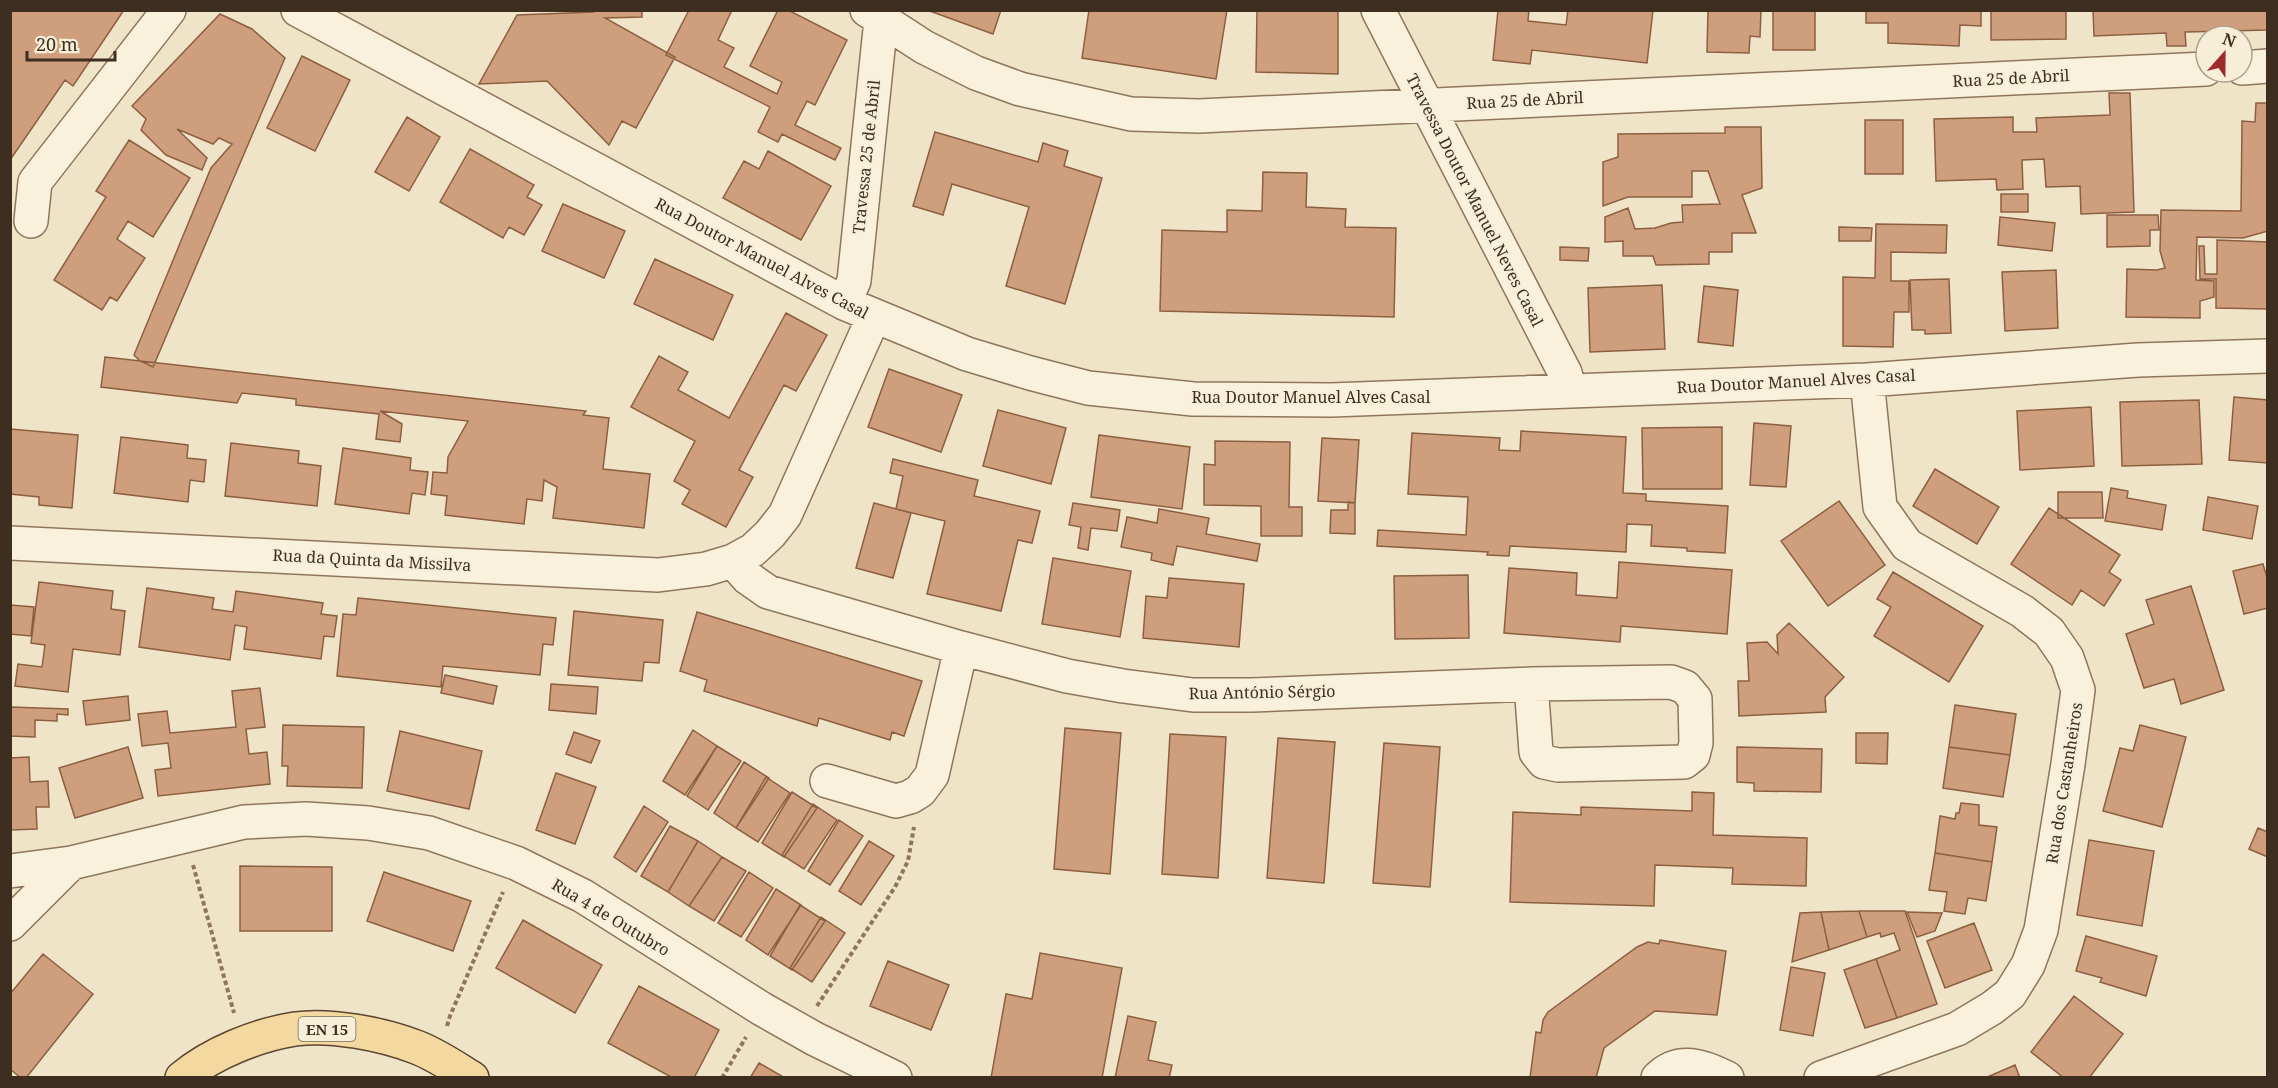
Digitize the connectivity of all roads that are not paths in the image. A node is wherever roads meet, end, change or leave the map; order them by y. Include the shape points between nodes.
1 (169, 10) edge
2 (298, 10) edge
3 (1378, 10) edge
4 (876, 13) edge
5 (2194, 70) edge
6 (1425, 105) junction
7 (31, 221) dead end
8 (844, 303) junction
9 (874, 316) junction
10 (2268, 356) edge
11 (1867, 380) junction
12 (1570, 391) junction
13 (10, 543) edge
14 (733, 561) junction
15 (961, 648) junction
16 (1531, 684) junction
17 (827, 780) dead end
18 (71, 863) junction
19 (10, 871) edge
20 (10, 924) edge
21 (182, 1077) edge
22 (472, 1077) edge
23 (895, 1077) edge
24 (1658, 1077) edge
25 (1727, 1077) edge
26 (1821, 1077) edge

1 - 7 street via 35,183
2 - 8 street, Rua Doutor Manuel Alves Casal
3 - 6 street, Travessa Doutor Manuel Neves Casal
4 - 6 street, Rua 25 de Abril via 924,47 976,73 1020,89 1131,114 1199,116
4 - 8 street, Travessa 25 de Abril via 854,281
5 - 6 street, Rua 25 de Abril
6 - 12 street, Travessa Doutor Manuel Neves Casal via 1565,373
8 - 9 street, Rua Doutor Manuel Alves Casal
9 - 12 street, Rua Doutor Manuel Alves Casal via 967,354 1088,388 1193,399 1319,400
9 - 14 street, Rua da Quinta da Missilva via 785,515 753,550
10 - 11 street, Rua Doutor Manuel Alves Casal via 2138,360
11 - 12 street, Rua Doutor Manuel Alves Casal
11 - 26 street, Rua dos Castanheiros via 1880,507 1907,545 2022,611 2049,632 2067,658 2078,690 2041,930 2028,965 2010,994 1957,1029
13 - 14 street, Rua da Quinta da Missilva via 658,574 706,569
14 - 15 street via 768,592
15 - 16 street, Rua António Sérgio via 1067,676 1193,695
15 - 17 street via 932,775 920,791 896,801
16 - 16 street, Rua António Sérgio via 1536,752 1544,762 1684,762 1693,755 1695,699 1685,687 1671,682
18 - 19 street, Rua 4 de Outubro
18 - 20 street
18 - 23 street, Rua 4 de Outubro via 244,822 306,819 369,823 429,833 516,863 583,896 732,991 801,1031
21 - 22 main road, EN 15 via 220,1054 297,1029 386,1037 419,1048
24 - 25 street via 1683,1064 1697,1065

